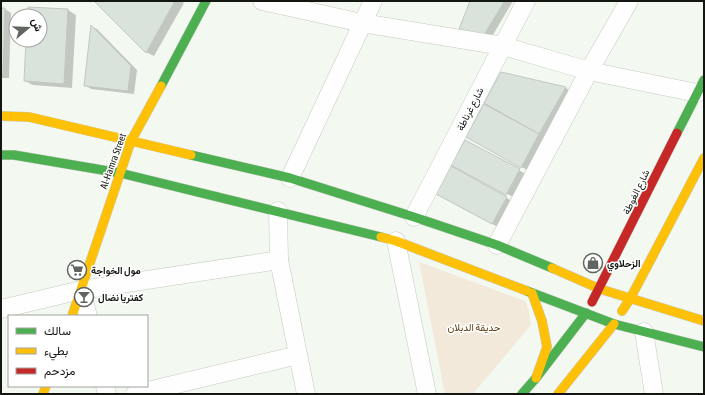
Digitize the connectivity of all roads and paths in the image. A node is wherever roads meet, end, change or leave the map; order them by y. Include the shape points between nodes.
1 (206, 1) edge
2 (262, 1) edge
3 (373, 1) edge
4 (526, 1) edge
5 (629, 1) edge
6 (362, 23) junction
7 (502, 46) junction
8 (589, 71) junction
9 (701, 87) edge
10 (1, 116) edge
11 (131, 141) junction
12 (1, 156) edge
13 (704, 158) edge
14 (120, 173) junction
15 (290, 178) junction
16 (278, 211) junction
17 (414, 217) junction
18 (396, 241) junction
19 (497, 245) junction
20 (279, 260) junction
21 (600, 289) junction
22 (81, 290) junction
23 (532, 293) junction
24 (630, 300) junction
25 (1, 309) edge
26 (586, 313) junction
27 (72, 315) edge
28 (88, 315) edge
29 (704, 321) edge
30 (614, 324) junction
31 (644, 332) junction
32 (704, 347) edge
33 (298, 355) junction
34 (536, 378) junction
35 (135, 394) edge
36 (306, 394) edge
37 (427, 394) edge
38 (522, 394) edge
39 (558, 394) edge
40 (654, 394) edge

1 - 11 main road, Al-Hamra Street
2 - 6 street
3 - 6 street
4 - 7 street, شارع غرناطة
5 - 8 street
6 - 7 street
6 - 15 street
7 - 8 street
7 - 17 street, شارع غرناطة
8 - 9 street
8 - 19 street
9 - 21 main road, شارع الغوطة
10 - 11 main road via 29,117
11 - 14 main road, Al-Hamra Street
11 - 15 main road
12 - 14 main road via 14,155
13 - 24 main road
14 - 16 main road
14 - 22 main road, Al-Hamra Street
15 - 17 main road
16 - 18 main road
16 - 20 street
17 - 19 main road
18 - 23 main road
18 - 37 street
19 - 21 main road
20 - 22 street
20 - 33 street
21 - 24 main road
21 - 26 main road, شارع الغوطة
22 - 25 street
22 - 27 main road, Al-Hamra Street
22 - 28 street
23 - 26 main road
23 - 34 main road via 547,347
24 - 29 main road
24 - 30 main road
26 - 30 main road
26 - 34 main road, شارع الغوطة
30 - 31 main road
30 - 39 main road
31 - 32 main road
31 - 40 street
33 - 35 street
33 - 36 street
34 - 38 main road, شارع الغوطة

